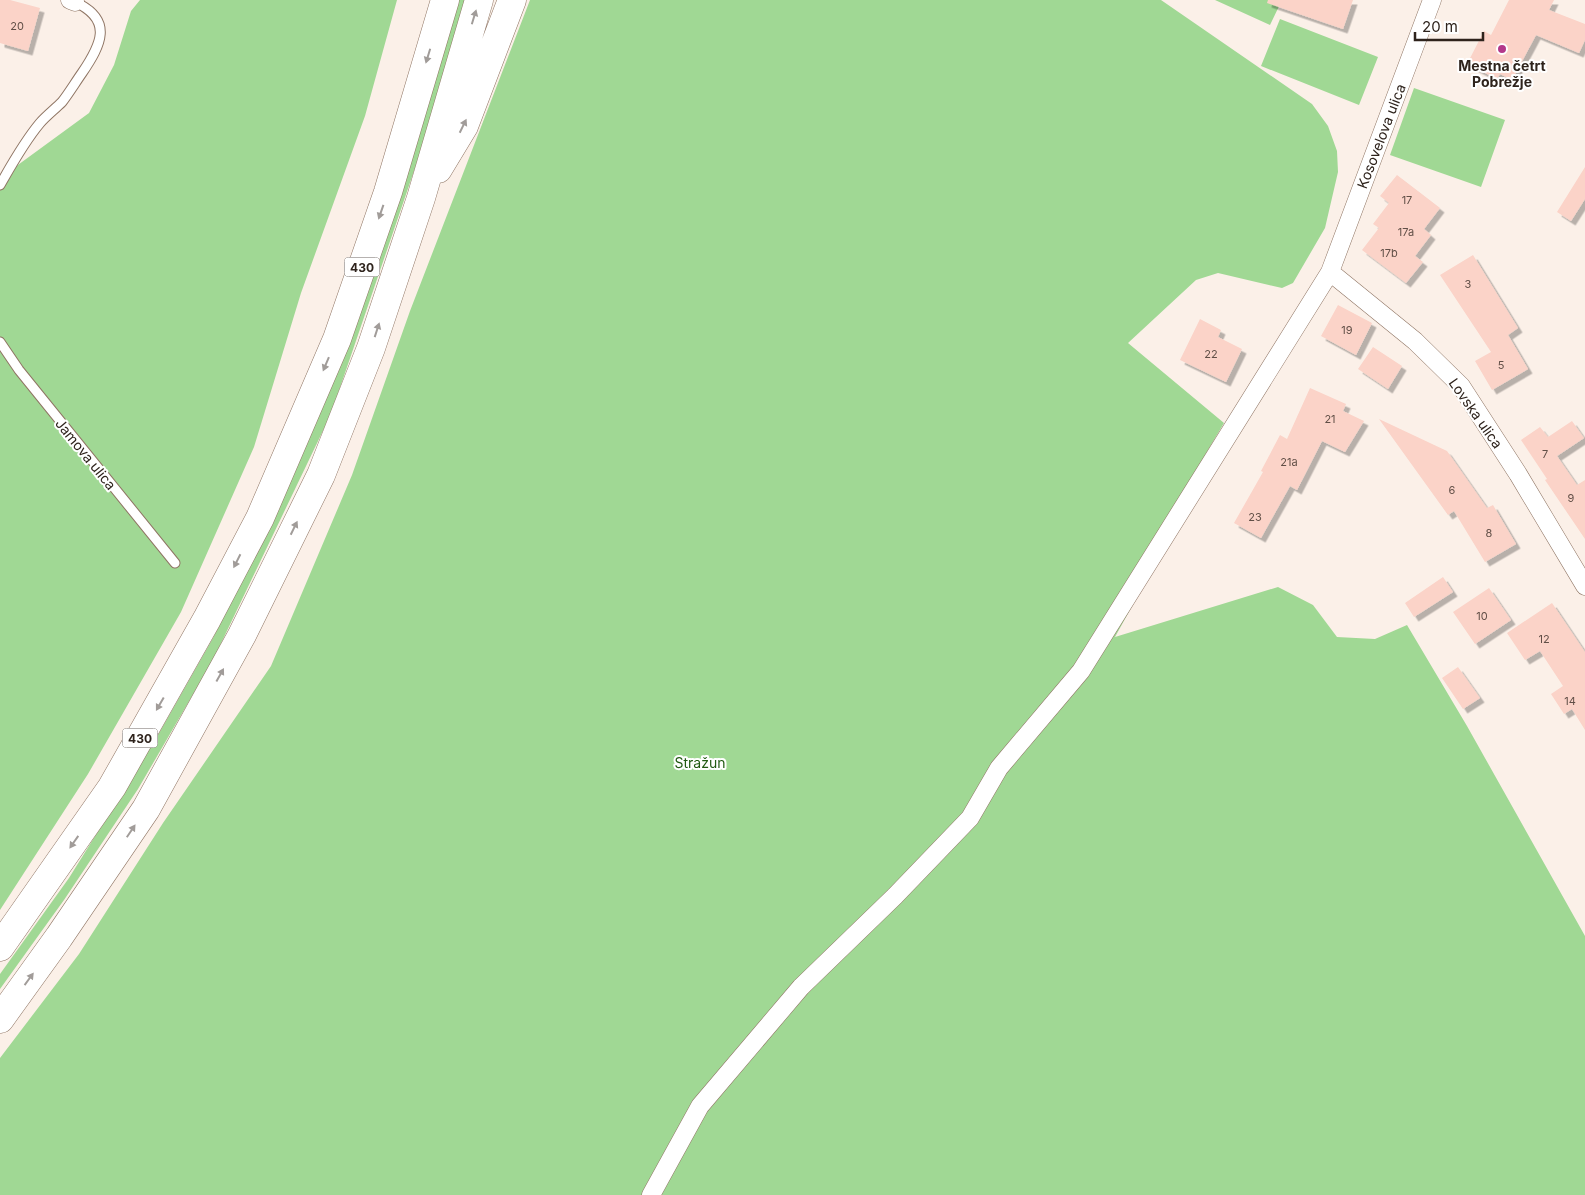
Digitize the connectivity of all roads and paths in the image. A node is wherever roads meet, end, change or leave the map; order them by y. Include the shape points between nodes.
1 (479, 0) edge
2 (512, 0) edge
3 (1432, 0) edge
4 (72, 1) edge
5 (443, 3) edge
6 (0, 185) edge
7 (420, 198) junction
8 (1330, 272) junction
9 (0, 342) edge
10 (175, 563) dead end
11 (1585, 586) edge
12 (0, 947) edge
13 (0, 1019) edge
14 (651, 1195) edge

7 -> 1 highway, 430
7 -> 2 highway via 464,126
3 - 8 street, Kosovelova ulica
4 - 6 lane via 93,12 98,21 99,45 63,100 39,124
5 -> 12 highway, 430 via 388,192 337,339 260,518 207,620 112,787
13 -> 7 highway, 430 via 146,809 242,635 321,475 371,348
8 - 11 street, Lovska ulica via 1415,341 1460,386 1518,474
8 - 14 street, Kosovelova ulica via 1081,672 999,768 970,818 801,987 700,1106
9 - 10 lane, Jamova ulica

